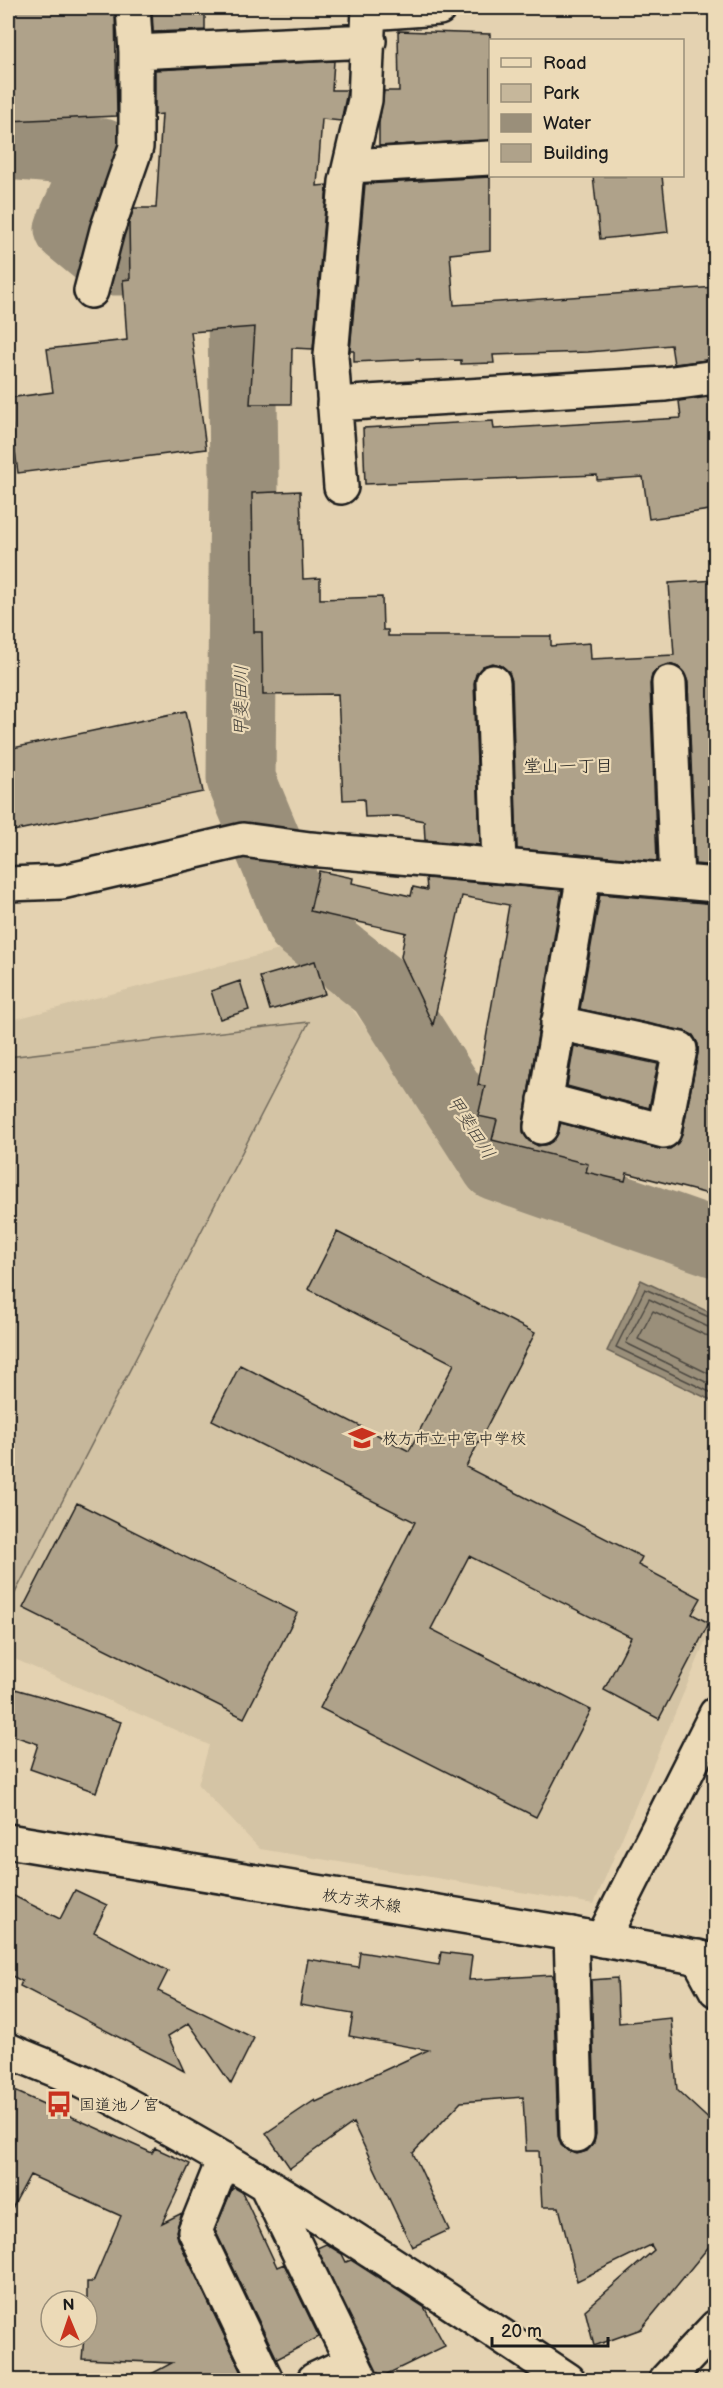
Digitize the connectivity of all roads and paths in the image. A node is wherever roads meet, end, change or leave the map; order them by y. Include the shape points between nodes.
1 (133, 8) edge
2 (439, 8) edge
3 (369, 20) edge
4 (136, 52) junction
5 (489, 158) edge
6 (350, 166) junction
7 (91, 291) dead end
8 (716, 377) edge
9 (334, 404) junction
10 (341, 487) dead end
11 (493, 682) dead end
12 (669, 683) dead end
13 (499, 866) junction
14 (584, 874) junction
15 (677, 881) junction
16 (8, 884) edge
17 (716, 885) edge
18 (558, 1023) junction
19 (716, 1714) edge
20 (8, 1841) edge
21 (586, 1937) junction
22 (707, 1959) edge
23 (716, 1990) edge
24 (8, 2050) edge
25 (577, 2135) dead end
26 (224, 2159) junction
27 (267, 2187) junction
28 (716, 2327) edge
29 (357, 2371) edge
30 (266, 2380) edge
31 (314, 2380) edge
32 (568, 2380) edge
33 (666, 2380) edge

1 - 4 main road
2 - 3 main road
3 - 4 main road
3 - 6 main road via 365,100
4 - 7 main road via 136,147
5 - 6 main road
6 - 9 main road via 331,356
8 - 9 main road via 665,384
9 - 10 main road
11 - 13 main road
12 - 15 main road
13 - 14 main road
13 - 16 main road via 243,840 62,882
14 - 15 main road
14 - 18 main road
15 - 17 main road
18 - 18 main road via 543,1114 664,1131 680,1049
19 - 21 main road
20 - 21 main road, 枚方茨木線
21 - 22 main road, 枚方茨木線
21 - 25 main road
22 - 23 main road
24 - 26 main road via 86,2083
26 - 27 main road
26 - 30 main road via 195,2231
27 - 29 main road
27 - 32 main road
28 - 33 main road
29 - 31 main road

